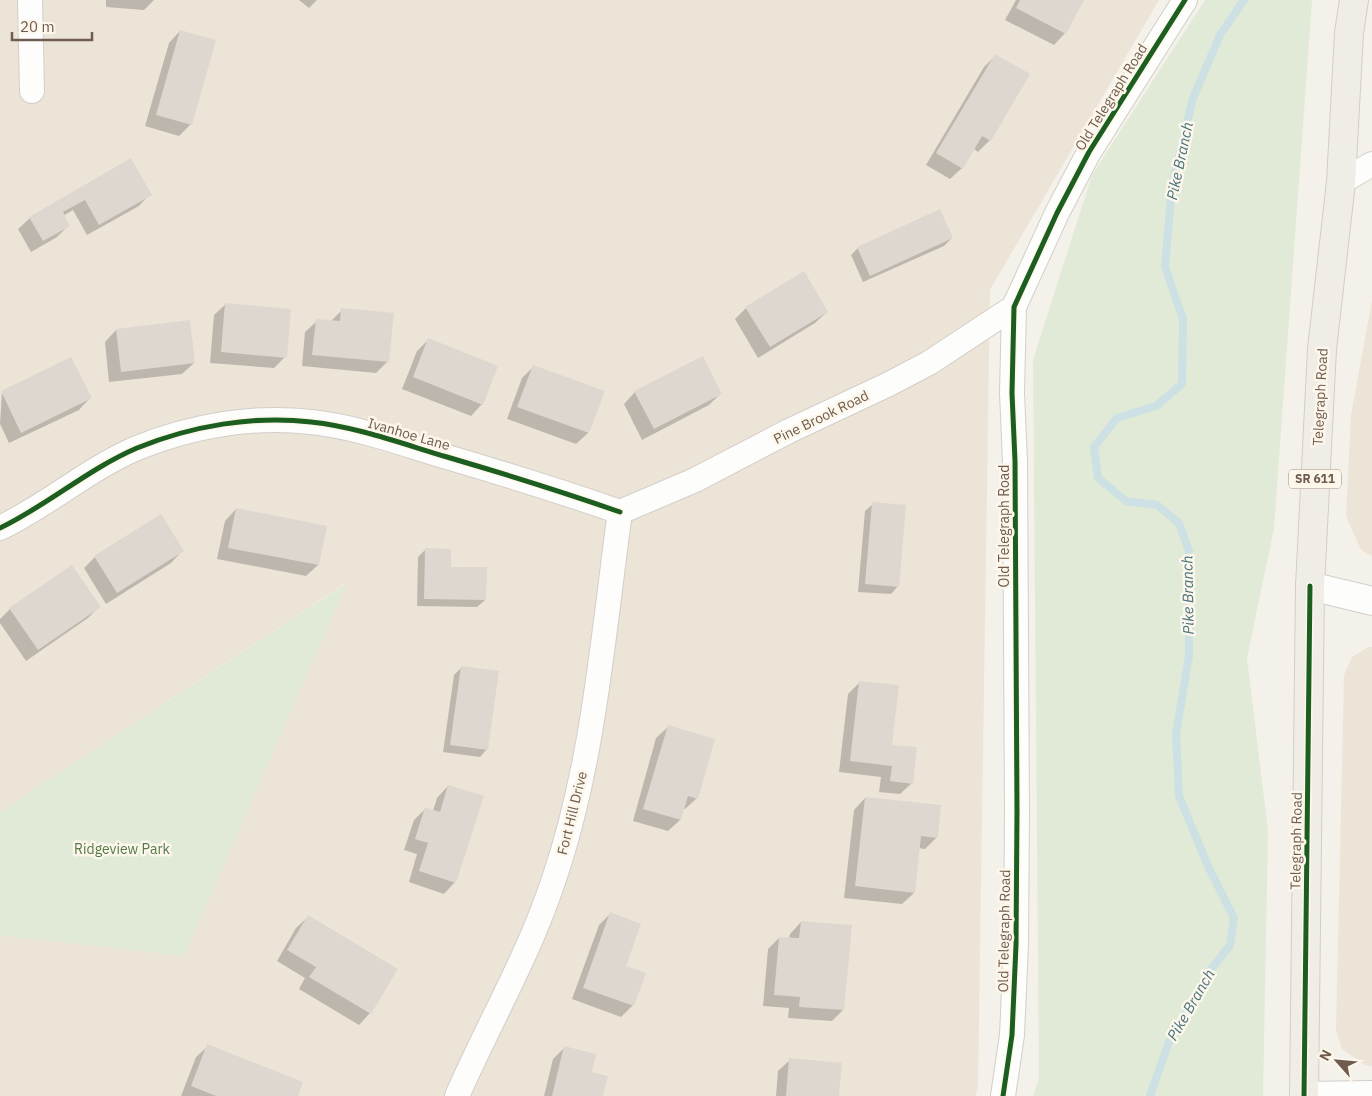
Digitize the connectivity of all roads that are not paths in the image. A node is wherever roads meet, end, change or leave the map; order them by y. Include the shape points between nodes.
1 (30, 0) edge
2 (1185, 0) edge
3 (1354, 0) edge
4 (32, 91) dead end
5 (1372, 164) edge
6 (1341, 182) junction
7 (1014, 307) junction
8 (620, 512) junction
9 (0, 528) edge
10 (1310, 586) junction
11 (1372, 601) edge
12 (1372, 1093) edge
13 (1304, 1095) edge
14 (457, 1096) edge
15 (1003, 1096) edge

1 - 4 street
2 - 7 street, Old Telegraph Road via 1089,152
3 - 6 main road, Telegraph Road / SR 611
5 - 6 street
6 - 10 main road, Telegraph Road / SR 611 via 1322,349
7 - 8 street, Pine Brook Road via 889,384 695,480
7 - 15 street, Old Telegraph Road via 1016,945 1012,1035
8 - 9 street, Ivanhoe Lane via 540,484 356,430 312,422 255,421 199,429 136,448 93,470
8 - 14 street, Fort Hill Drive via 591,729 574,813 554,879 519,969 483,1036
10 - 11 street
10 - 13 main road, Telegraph Road / SR 611
12 - 13 street

